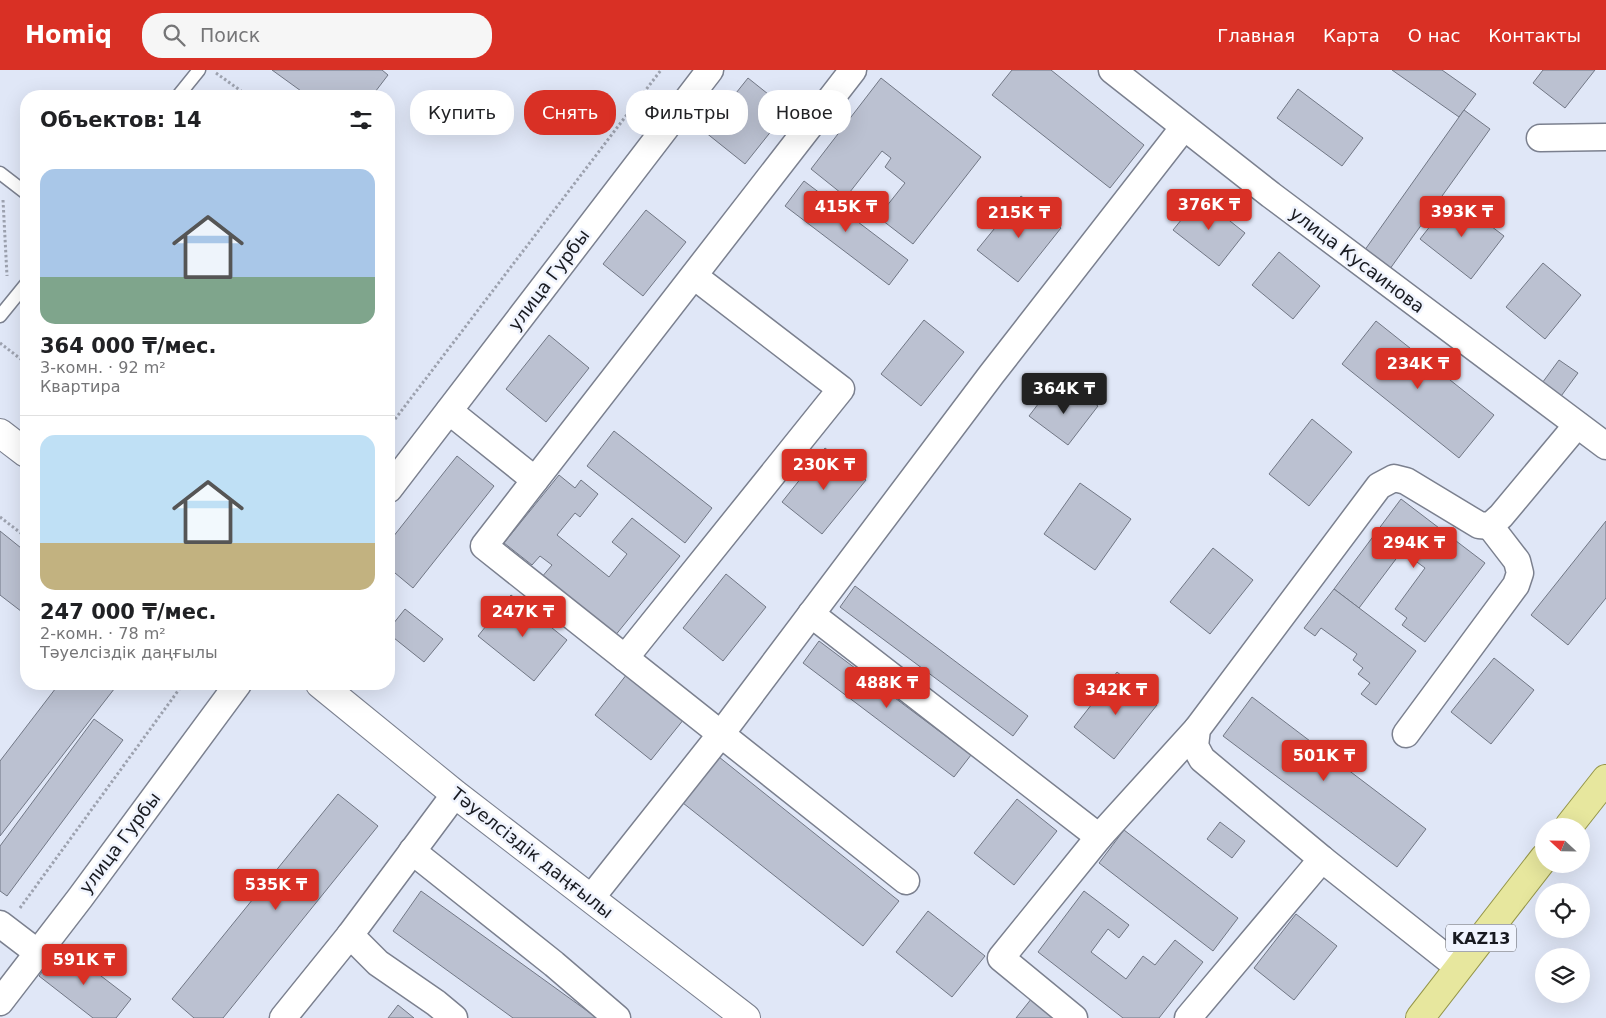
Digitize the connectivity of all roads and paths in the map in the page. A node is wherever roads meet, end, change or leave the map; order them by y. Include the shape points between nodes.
1 (199, 70) edge
2 (213, 70) edge
3 (660, 70) edge
4 (710, 70) edge
5 (853, 70) edge
6 (1112, 70) edge
7 (183, 90) edge
8 (240, 90) edge
9 (1184, 127) junction
10 (1606, 137) edge
11 (1540, 138) dead end
12 (1, 174) edge
13 (20, 188) edge
14 (694, 276) junction
15 (20, 291) edge
16 (8, 306) junction
17 (0, 316) edge
18 (0, 343) edge
19 (20, 358) edge
20 (449, 411) junction
21 (395, 419) edge
22 (1577, 425) junction
23 (0, 433) edge
24 (1606, 446) edge
25 (20, 448) edge
26 (535, 480) junction
27 (395, 481) edge
28 (0, 517) edge
29 (1490, 526) junction
30 (20, 532) edge
31 (811, 614) junction
32 (625, 658) junction
33 (179, 690) edge
34 (234, 690) edge
35 (327, 690) edge
36 (1197, 729) junction
37 (721, 734) junction
38 (1406, 734) dead end
39 (1606, 779) edge
40 (456, 794) junction
41 (1575, 818) edge
42 (1099, 837) junction
43 (412, 851) junction
44 (1322, 859) junction
45 (1535, 869) edge
46 (906, 881) dead end
47 (591, 898) junction
48 (3, 926) edge
49 (350, 935) junction
50 (38, 953) junction
51 (1458, 967) junction
52 (0, 1002) edge
53 (283, 1018) edge
54 (454, 1018) edge
55 (617, 1018) edge
56 (746, 1018) edge
57 (1074, 1018) edge
58 (1188, 1018) edge
59 (1420, 1018) edge

1 - 7 lane
2 - 8 path
3 - 21 path
4 - 20 street, улица Гурбы
5 - 14 street
6 - 9 street, улица Кусаинова
9 - 22 street, улица Кусаинова
9 - 31 street
10 - 11 street
12 - 13 lane
12 - 16 path
14 - 26 street
14 - 32 street via 841,389
15 - 16 lane
16 - 17 lane
18 - 19 path
20 - 26 street
20 - 27 street, улица Гурбы
22 - 24 street, улица Кусаинова
22 - 29 street
23 - 25 street
26 - 32 street via 484,546
28 - 30 path
29 - 36 street via 1479,525 1406,481 1394,478 1378,486
29 - 38 street via 1518,561 1520,573 1516,585
31 - 37 street
31 - 42 street
32 - 37 street
33 - 48 path
34 - 50 street, улица Гурбы
35 - 40 street, Тәуелсіздік даңғылы
36 - 42 street
36 - 44 street via 1195,746 1202,759
37 - 46 street
37 - 47 street
39 - 41 main road
40 - 43 street
40 - 47 street, Тәуелсіздік даңғылы
42 - 57 street via 1001,958
43 - 49 street
43 - 55 street
44 - 51 street
44 - 58 street
45 - 51 main road, KAZ13
47 - 56 street, Тәуелсіздік даңғылы
48 - 50 street
49 - 53 street
49 - 54 street via 378,963
50 - 52 street, улица Гурбы
51 - 59 main road, KAZ13

